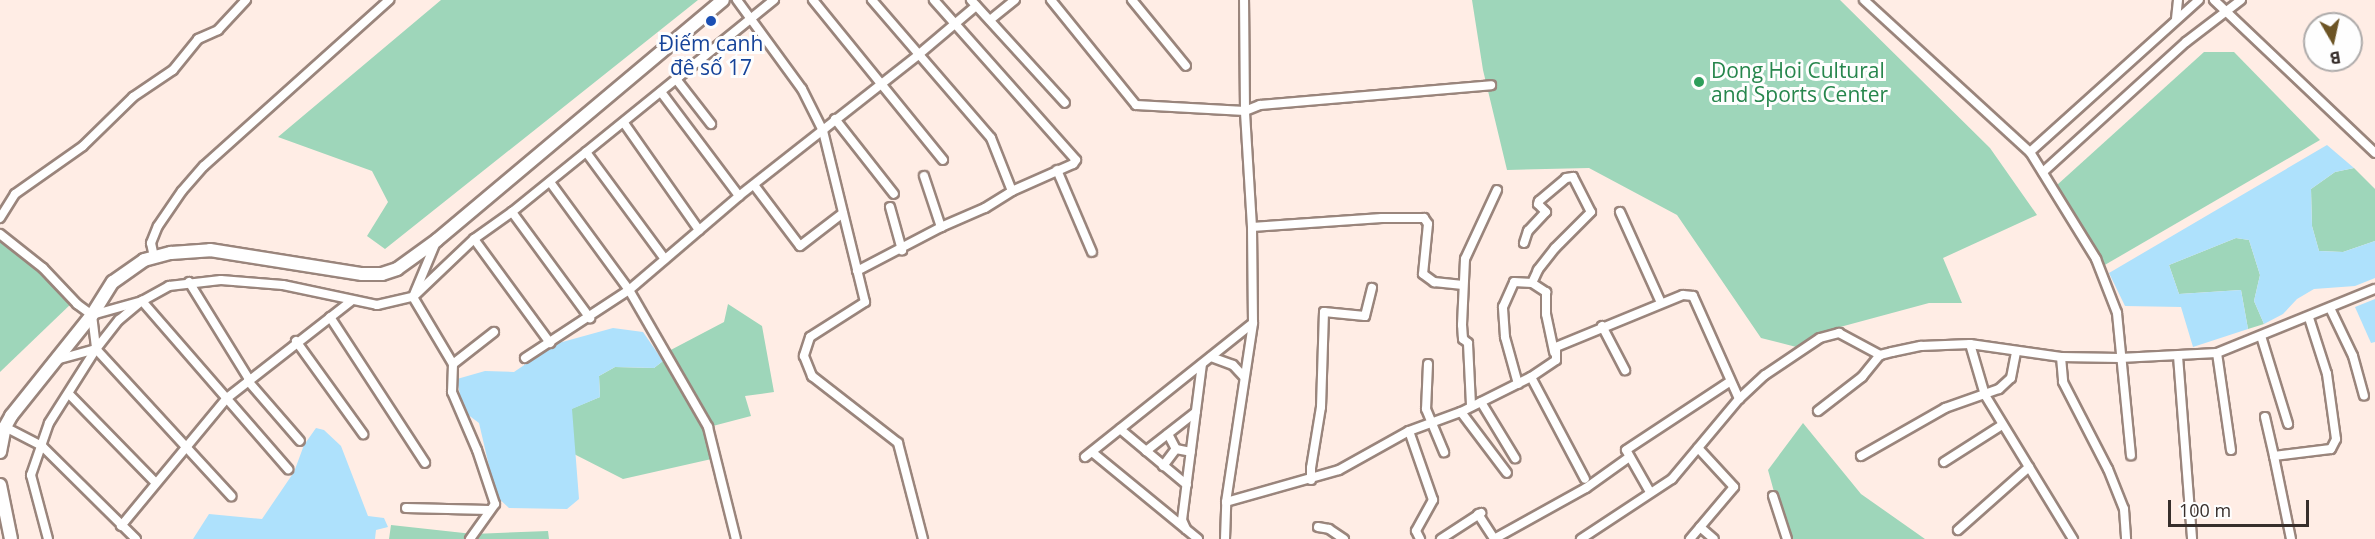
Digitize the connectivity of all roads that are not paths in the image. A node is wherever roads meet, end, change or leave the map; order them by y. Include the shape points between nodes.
1 (246, 0) edge
2 (389, 0) edge
3 (723, 0) edge
4 (736, 0) edge
5 (774, 0) edge
6 (813, 0) edge
7 (873, 0) edge
8 (934, 0) edge
9 (1015, 0) edge
10 (1052, 0) edge
11 (1132, 0) edge
12 (1244, 0) edge
13 (1864, 0) edge
14 (2178, 0) edge
15 (2199, 0) edge
16 (2214, 0) edge
17 (2241, 0) edge
18 (974, 3) edge
19 (2227, 11) junction
20 (2176, 19) junction
21 (750, 20) junction
22 (990, 20) junction
23 (955, 24) junction
24 (918, 55) junction
25 (1186, 66) dead end
26 (675, 79) junction
27 (882, 84) junction
28 (1491, 85) dead end
29 (661, 92) junction
30 (1065, 103) dead end
31 (1245, 111) junction
32 (835, 119) junction
33 (624, 123) junction
34 (711, 124) dead end
35 (823, 131) junction
36 (586, 152) junction
37 (2030, 152) junction
38 (2375, 153) edge
39 (943, 160) dead end
40 (1057, 170) junction
41 (2043, 172) junction
42 (924, 176) dead end
43 (550, 182) junction
44 (754, 185) junction
45 (1497, 190) dead end
46 (1012, 191) junction
47 (894, 194) dead end
48 (739, 196) junction
49 (890, 207) dead end
50 (512, 212) junction
51 (1620, 212) dead end
52 (843, 213) junction
53 (0, 218) edge
54 (941, 227) junction
55 (1252, 227) junction
56 (699, 230) junction
57 (0, 234) edge
58 (474, 239) junction
59 (436, 240) junction
60 (1524, 243) dead end
61 (902, 250) junction
62 (1092, 252) dead end
63 (154, 257) junction
64 (665, 259) junction
65 (857, 272) junction
66 (189, 282) junction
67 (1532, 283) junction
68 (1463, 285) junction
69 (1372, 288) dead end
70 (629, 290) junction
71 (2375, 290) edge
72 (413, 297) junction
73 (142, 301) junction
74 (351, 301) junction
75 (1660, 303) junction
76 (2330, 308) junction
77 (92, 315) junction
78 (330, 317) junction
79 (590, 318) junction
80 (2308, 318) junction
81 (1253, 323) junction
82 (1602, 326) junction
83 (494, 332) dead end
84 (2261, 336) junction
85 (296, 341) junction
86 (550, 343) junction
87 (1970, 344) junction
88 (96, 349) junction
89 (2016, 352) junction
90 (2217, 353) junction
91 (1880, 355) junction
92 (2178, 356) junction
93 (1211, 357) junction
94 (2061, 357) junction
95 (525, 358) dead end
96 (2120, 358) junction
97 (55, 360) junction
98 (1556, 360) junction
99 (453, 364) junction
100 (1202, 364) junction
101 (1428, 364) dead end
102 (1625, 370) dead end
103 (1244, 377) junction
104 (1531, 377) junction
105 (248, 380) junction
106 (1729, 382) junction
107 (1518, 384) junction
108 (69, 394) junction
109 (1985, 395) junction
110 (2364, 396) dead end
111 (227, 398) junction
112 (1739, 399) junction
113 (1482, 402) junction
114 (1471, 405) junction
115 (1818, 411) dead end
116 (1196, 412) junction
117 (1461, 412) junction
118 (2265, 417) dead end
119 (1431, 423) junction
120 (2002, 424) junction
121 (2288, 424) dead end
122 (5, 427) junction
123 (1120, 429) junction
124 (1409, 431) junction
125 (363, 434) dead end
126 (1168, 434) junction
127 (300, 441) dead end
128 (42, 446) junction
129 (185, 447) junction
130 (1698, 448) junction
131 (1176, 449) junction
132 (2230, 450) dead end
133 (1146, 451) junction
134 (0, 452) edge
135 (1191, 452) junction
136 (1444, 452) dead end
137 (2131, 455) dead end
138 (1861, 456) dead end
139 (2274, 456) junction
140 (1515, 458) dead end
141 (1628, 458) junction
142 (1944, 462) dead end
143 (425, 463) dead end
144 (1164, 466) junction
145 (2029, 467) junction
146 (288, 469) dead end
147 (1507, 473) dead end
148 (1585, 479) dead end
149 (1311, 480) junction
150 (154, 482) junction
151 (0, 485) edge
152 (1187, 485) junction
153 (1650, 492) junction
154 (231, 496) dead end
155 (1773, 496) dead end
156 (1226, 502) junction
157 (406, 508) dead end
158 (489, 510) junction
159 (121, 526) junction
160 (1318, 527) dead end
161 (1700, 527) junction
162 (1186, 529) junction
163 (1958, 530) dead end
164 (11, 539) edge
165 (48, 539) edge
166 (136, 539) edge
167 (470, 539) edge
168 (736, 539) edge
169 (923, 539) edge
170 (1198, 539) edge
171 (1225, 539) edge
172 (1344, 539) edge
173 (1420, 539) edge
174 (1441, 539) edge
175 (1581, 539) edge
176 (1690, 539) edge
177 (1714, 539) edge
178 (1787, 539) edge
179 (2073, 539) edge
180 (2126, 539) edge
181 (2192, 539) edge
182 (2292, 539) edge

1 - 53 street via 218,30 198,39 173,70 133,97 83,146 15,194
2 - 63 street via 197,174 158,226 152,243
3 - 59 main road
4 - 21 street
5 - 21 street
6 - 27 street
7 - 24 street
8 - 23 street
9 - 22 street
10 - 31 street via 1136,105
11 - 25 street
12 - 31 street
13 - 37 street
14 - 20 street
15 - 20 street
16 - 19 street
17 - 19 street
18 - 22 street
18 - 23 street
19 - 38 street
19 - 41 street via 2186,42
20 - 37 street
21 - 26 street
21 - 35 street via 802,89
22 - 30 street
23 - 24 street
23 - 40 street via 1076,159
24 - 27 street
24 - 46 street via 991,138
26 - 29 street
26 - 34 street
27 - 32 street
27 - 39 street
28 - 31 street via 1260,105
29 - 33 street
29 - 48 street
31 - 55 street
32 - 35 street
32 - 47 street
33 - 36 street
33 - 56 street
35 - 44 street
35 - 52 street
36 - 43 street
36 - 64 street
37 - 41 street
40 - 46 street
40 - 62 street
41 - 96 street via 2096,259 2117,313
42 - 54 street
43 - 50 street
43 - 70 street
44 - 48 street
44 - 52 street via 800,246
45 - 68 street via 1466,259
46 - 54 street
48 - 56 street
49 - 61 street
50 - 58 street
50 - 79 street
51 - 75 street
52 - 65 street
54 - 61 street
55 - 68 street via 1425,218 1428,224 1423,274 1434,282
55 - 81 street
56 - 64 street
57 - 77 street
58 - 72 street
58 - 86 street
59 - 63 main road via 397,269 376,275 210,250
59 - 72 street
60 - 67 street via 1528,231 1546,212 1539,201 1566,178 1573,177 1591,212 1555,248
61 - 65 street
63 - 77 main road via 113,282
64 - 70 street
65 - 169 street via 865,302 810,337 804,356 812,376 898,443
66 - 73 street via 169,286
66 - 74 street via 221,280 283,285
66 - 105 street
67 - 98 street via 1546,292 1546,314
67 - 107 street via 1514,282 1503,307 1505,337
68 - 114 street via 1463,339 1468,343
69 - 149 street via 1365,316 1324,312 1321,407
70 - 79 street
70 - 168 street via 708,427
71 - 76 street
72 - 74 street via 386,304
72 - 99 street
73 - 77 street
73 - 88 street via 119,320
73 - 111 street
74 - 78 street
75 - 82 street
75 - 106 street via 1683,295 1694,296
76 - 80 street
76 - 110 street via 2353,356
77 - 88 street
77 - 97 main road
78 - 85 street
78 - 143 street
79 - 86 street
80 - 84 street
80 - 139 street via 2327,374 2336,439 2331,449
81 - 93 street
81 - 103 street
82 - 98 street via 1556,347
82 - 102 street
83 - 99 street
84 - 90 street
84 - 121 street
85 - 105 street
85 - 125 street
86 - 95 street
87 - 89 street
87 - 91 street via 1921,346
87 - 109 street
88 - 97 street
88 - 108 street
88 - 129 street
89 - 94 street
89 - 109 street via 2011,378
90 - 92 street
90 - 132 street
91 - 112 street via 1839,333 1827,335 1765,375
91 - 115 street via 1862,377
92 - 96 street
92 - 181 street
93 - 100 street
93 - 103 street via 1233,365
94 - 96 street
94 - 180 street via 2063,382 2124,509
96 - 137 street
97 - 122 main road
98 - 104 street
99 - 158 street via 452,392 495,504
100 - 116 street
100 - 123 street
101 - 119 street via 1426,409
103 - 156 street
104 - 107 street
104 - 148 street
105 - 111 street
105 - 127 street
106 - 112 street
106 - 141 street via 1626,450
107 - 113 street
108 - 128 street via 49,423
108 - 150 street
109 - 120 street
109 - 138 street via 1945,408
111 - 129 street
111 - 146 street
112 - 130 street
113 - 114 street
113 - 140 street
114 - 117 street
116 - 126 street
116 - 135 street
117 - 119 street
117 - 147 street
118 - 139 street
119 - 124 street
119 - 136 street
120 - 142 street
120 - 145 street
122 - 128 street
122 - 134 main road
123 - 133 street
123 - 162 street via 1088,454
124 - 149 street via 1339,470
124 - 173 street via 1433,500 1416,531
126 - 131 street
126 - 133 street
128 - 159 street
128 - 165 street via 31,475
129 - 150 street
129 - 154 street
130 - 153 street via 1672,479
130 - 161 street via 1734,487
131 - 135 street
131 - 144 street
133 - 144 street
135 - 152 street
139 - 182 street
141 - 153 street
141 - 174 street via 1586,488 1494,539 1479,513
144 - 152 street
145 - 163 street
145 - 179 street
149 - 156 street
150 - 159 street
151 - 164 main road
152 - 162 street via 1182,520
153 - 175 street
155 - 178 street
156 - 171 street
157 - 158 street
158 - 167 street
159 - 166 street
160 - 172 street
161 - 176 street
161 - 177 street
162 - 170 street

